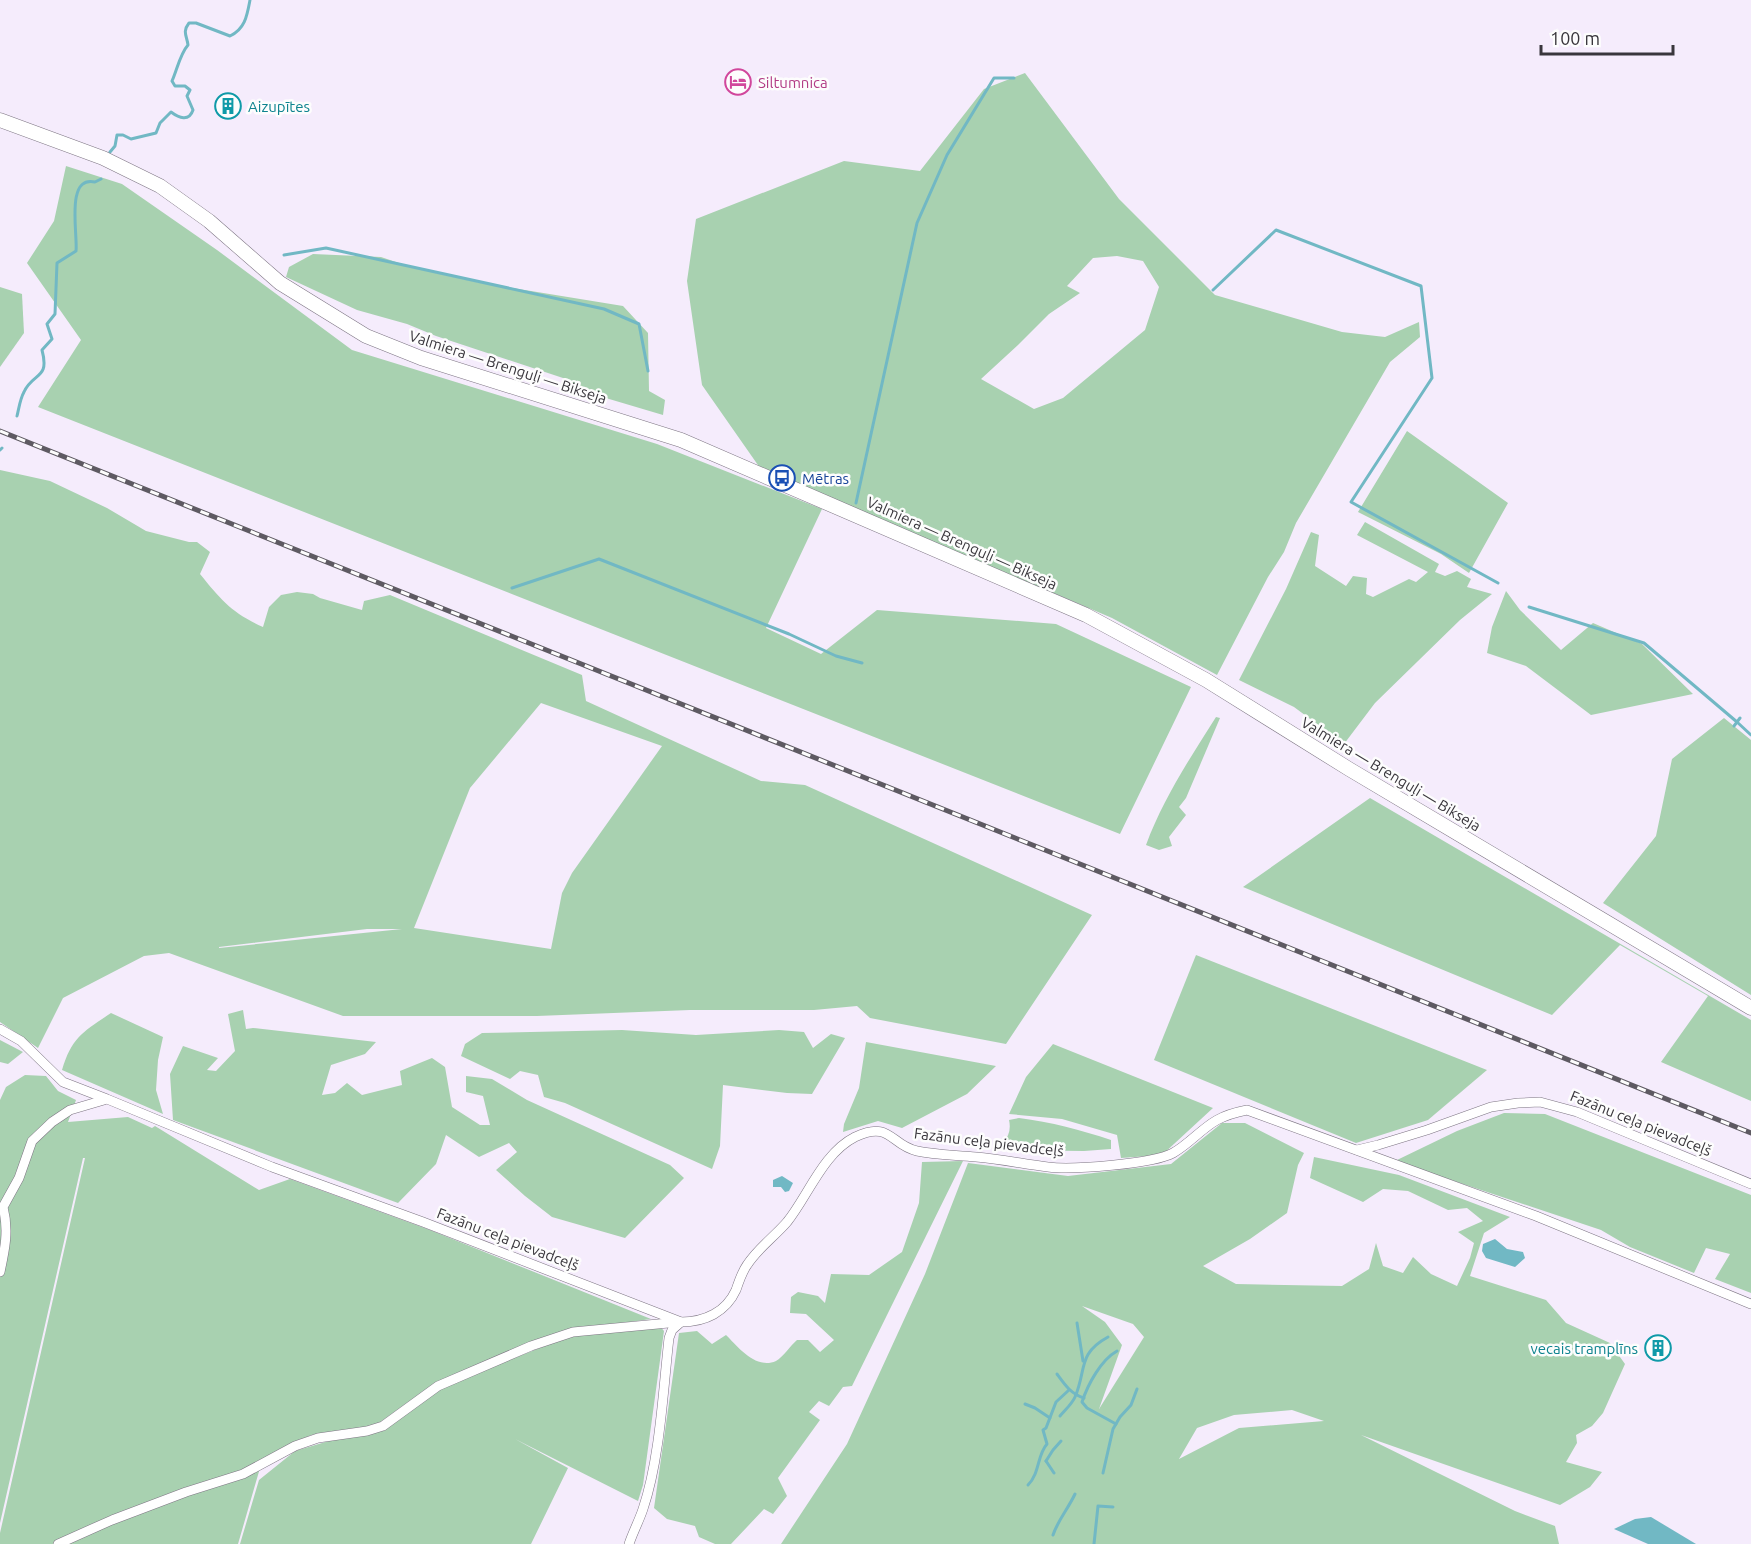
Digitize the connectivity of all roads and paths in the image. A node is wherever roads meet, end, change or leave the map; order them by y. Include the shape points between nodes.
1 (0, 120) edge
2 (1751, 1008) edge
3 (0, 1029) edge
4 (107, 1099) junction
5 (1357, 1150) junction
6 (1751, 1184) edge
7 (0, 1272) edge
8 (1751, 1304) edge
9 (681, 1322) junction
10 (57, 1544) edge
11 (628, 1544) edge

1 - 2 main road, Valmiera — Brenguļi — Bikseja via 103,158 160,186 209,221 280,283 366,336 421,358 681,440 1086,615 1206,680
3 - 4 street, Fazānu ceļa pievadceļš via 21,1041 63,1082
4 - 7 street via 70,1110 32,1141 3,1207 7,1244
4 - 9 street, Fazānu ceļa pievadceļš via 272,1167
5 - 6 street, Fazānu ceļa pievadceļš via 1491,1107 1540,1102 1577,1112
5 - 8 street via 1536,1216
5 - 9 street, Fazānu ceļa pievadceļš via 1247,1110 1216,1120 1174,1153 1159,1159 1111,1165 1051,1168 917,1151 885,1131 875,1132 854,1138 820,1170 787,1221 744,1268 730,1301 708,1318
9 - 10 street via 573,1332 531,1346 438,1386 383,1426 303,1443 243,1474 186,1492
9 - 11 street via 669,1338 650,1479

